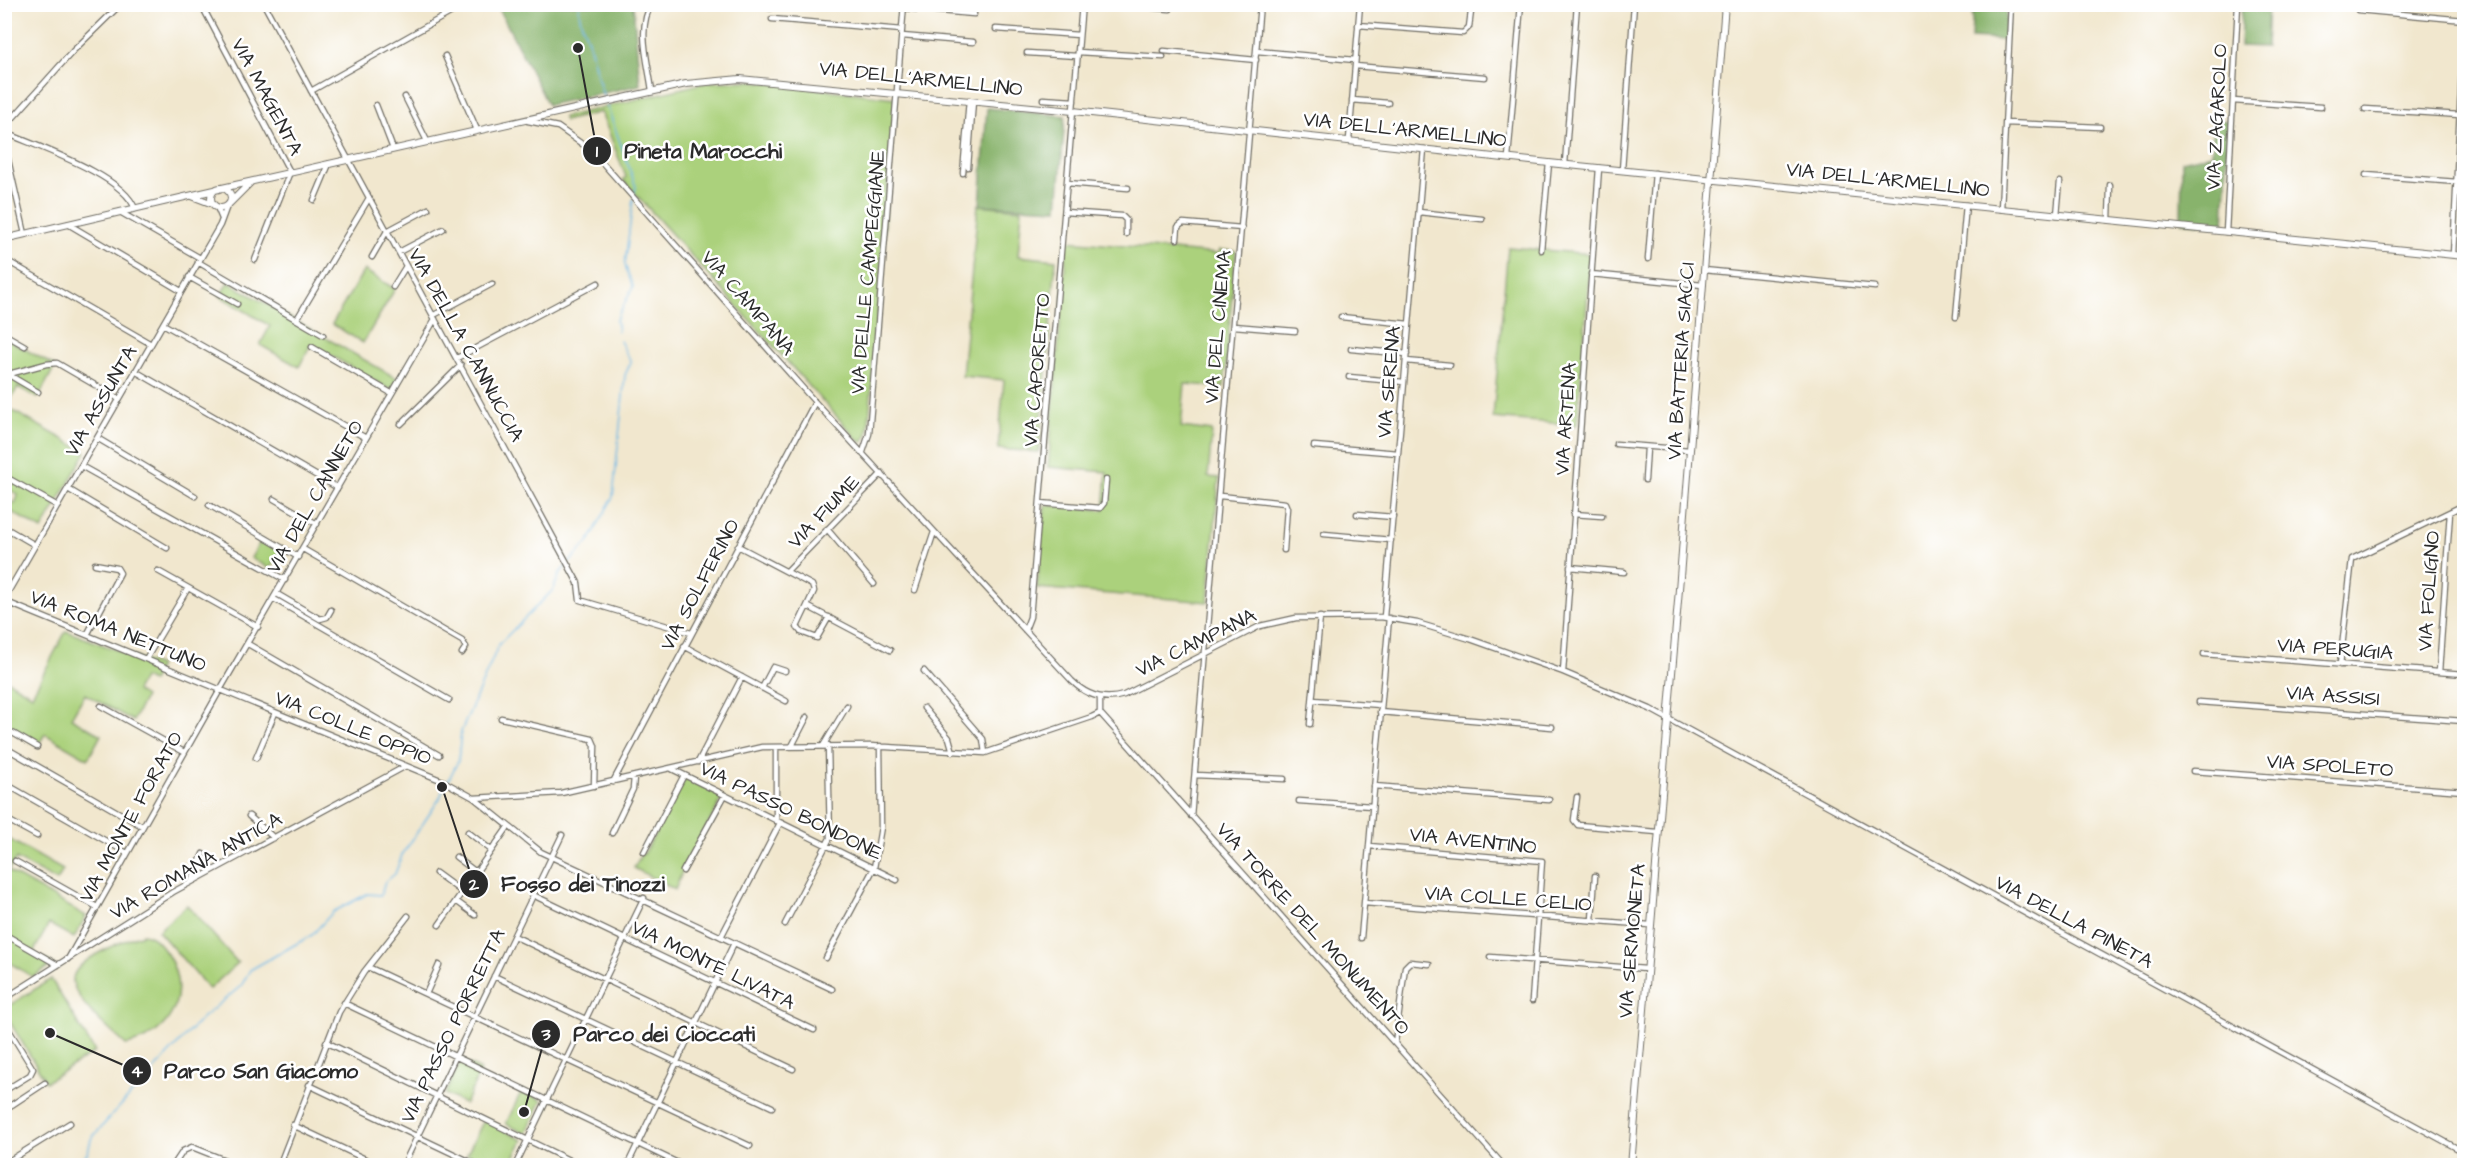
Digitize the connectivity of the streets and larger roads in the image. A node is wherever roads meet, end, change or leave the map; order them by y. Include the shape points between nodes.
1 (121, 4) edge
2 (201, 4) edge
3 (264, 4) edge
4 (466, 4) edge
5 (652, 4) edge
6 (733, 4) edge
7 (1082, 4) edge
8 (1107, 4) edge
9 (1260, 4) edge
10 (1359, 4) edge
11 (1472, 4) edge
12 (1521, 4) edge
13 (1577, 4) edge
14 (1634, 4) edge
15 (1725, 4) edge
16 (2011, 4) edge
17 (2238, 4) edge
18 (904, 6) edge
19 (771, 8) dead end
20 (1170, 9) dead end
21 (2358, 10) dead end
22 (974, 14) dead end
23 (772, 19) dead end
24 (2464, 21) edge
25 (1358, 25) junction
26 (996, 29) dead end
27 (902, 30) junction
28 (1079, 35) junction
29 (902, 36) junction
30 (973, 42) dead end
31 (1257, 51) junction
32 (1027, 53) dead end
33 (1078, 54) junction
34 (445, 56) dead end
35 (1256, 60) junction
36 (1355, 63) junction
37 (1485, 77) dead end
38 (311, 91) junction
39 (652, 91) junction
40 (898, 94) junction
41 (405, 98) dead end
42 (1043, 99) dead end
43 (1074, 100) junction
44 (1352, 100) junction
45 (971, 101) junction
46 (2233, 101) junction
47 (1388, 103) dead end
48 (376, 105) dead end
49 (2321, 107) dead end
50 (2364, 109) dead end
51 (1073, 111) junction
52 (2460, 115) junction
53 (522, 120) junction
54 (2006, 123) junction
55 (2100, 127) dead end
56 (4, 130) edge
57 (477, 130) junction
58 (1250, 130) junction
59 (1349, 140) junction
60 (427, 141) junction
61 (4, 142) edge
62 (393, 149) junction
63 (1425, 149) junction
64 (1508, 158) junction
65 (348, 159) junction
66 (329, 163) junction
67 (1549, 163) junction
68 (1565, 164) junction
69 (968, 167) dead end
70 (1599, 168) junction
71 (11, 170) junction
72 (1622, 170) junction
73 (4, 171) edge
74 (290, 172) junction
75 (963, 173) dead end
76 (1655, 173) junction
77 (2366, 175) dead end
78 (1711, 177) junction
79 (2060, 182) dead end
80 (2457, 182) junction
81 (251, 183) junction
82 (1067, 183) junction
83 (2110, 185) dead end
84 (1128, 188) dead end
85 (220, 189) junction
86 (188, 196) junction
87 (369, 198) junction
88 (314, 200) dead end
89 (229, 204) junction
90 (1966, 205) junction
91 (215, 206) junction
92 (135, 209) junction
93 (428, 209) dead end
94 (2001, 209) junction
95 (120, 212) junction
96 (1065, 212) junction
97 (1419, 212) junction
98 (2058, 215) junction
99 (222, 219) junction
100 (1482, 219) dead end
101 (2109, 220) junction
102 (68, 224) junction
103 (1242, 228) junction
104 (443, 229) dead end
105 (387, 231) junction
106 (2226, 232) junction
107 (25, 234) junction
108 (1126, 234) dead end
109 (4, 238) edge
110 (1177, 238) dead end
111 (1541, 250) dead end
112 (399, 252) junction
113 (2453, 255) junction
114 (372, 256) dead end
115 (2464, 256) edge
116 (4, 259) edge
117 (1648, 259) dead end
118 (199, 260) junction
119 (255, 260) dead end
120 (406, 266) junction
121 (1704, 270) junction
122 (1591, 274) junction
123 (189, 277) junction
124 (598, 283) dead end
125 (492, 284) dead end
126 (1703, 285) junction
127 (1875, 286) dead end
128 (393, 287) dead end
129 (181, 291) junction
130 (237, 304) dead end
131 (434, 317) junction
132 (1341, 317) dead end
133 (1956, 317) dead end
134 (297, 319) junction
135 (163, 324) junction
136 (1409, 324) junction
137 (1234, 326) junction
138 (1295, 331) dead end
139 (4, 334) edge
140 (323, 335) dead end
141 (151, 344) junction
142 (25, 345) dead end
143 (312, 347) dead end
144 (1351, 349) dead end
145 (1407, 354) junction
146 (457, 358) junction
147 (1406, 361) junction
148 (461, 365) junction
149 (1450, 365) dead end
150 (135, 371) junction
151 (7, 373) edge
152 (1349, 377) dead end
153 (1404, 382) junction
154 (38, 392) dead end
155 (391, 393) junction
156 (119, 399) junction
157 (815, 402) junction
158 (401, 424) dead end
159 (97, 438) junction
160 (366, 438) junction
161 (1616, 444) dead end
162 (1314, 446) dead end
163 (1647, 448) junction
164 (1690, 450) junction
165 (862, 452) junction
166 (1398, 453) junction
167 (81, 466) junction
168 (882, 473) junction
169 (4, 476) edge
170 (1106, 480) dead end
171 (1645, 480) dead end
172 (338, 488) junction
173 (68, 489) junction
174 (195, 496) dead end
175 (1220, 496) junction
176 (274, 499) dead end
177 (1040, 503) junction
178 (209, 505) dead end
179 (2464, 505) edge
180 (58, 506) junction
181 (2450, 512) junction
182 (1358, 514) dead end
183 (1574, 514) junction
184 (1602, 516) dead end
185 (1393, 517) junction
186 (317, 524) junction
187 (4, 527) edge
188 (827, 530) junction
189 (934, 532) junction
190 (1324, 534) dead end
191 (1391, 540) junction
192 (35, 545) junction
193 (738, 546) junction
194 (167, 548) dead end
195 (303, 549) junction
196 (1284, 550) dead end
197 (298, 557) junction
198 (95, 564) dead end
199 (1570, 567) junction
200 (158, 571) dead end
201 (787, 572) junction
202 (1624, 572) dead end
203 (285, 580) junction
204 (874, 584) dead end
205 (188, 588) junction
206 (915, 590) dead end
207 (276, 596) junction
208 (4, 600) edge
209 (807, 606) junction
210 (331, 610) dead end
211 (1320, 617) junction
212 (829, 618) junction
213 (1386, 618) junction
214 (258, 627) junction
215 (1025, 630) junction
216 (691, 633) junction
217 (87, 635) junction
218 (248, 644) junction
219 (684, 646) junction
220 (890, 650) dead end
221 (1207, 652) junction
222 (462, 653) dead end
223 (2204, 654) dead end
224 (146, 659) junction
225 (2340, 664) junction
226 (786, 671) dead end
227 (924, 671) dead end
228 (1563, 672) junction
229 (2439, 672) junction
230 (2464, 674) edge
231 (742, 677) junction
232 (762, 688) junction
233 (220, 690) junction
234 (1100, 698) junction
235 (449, 700) dead end
236 (786, 700) dead end
237 (1313, 700) junction
238 (2199, 702) dead end
239 (101, 706) dead end
240 (847, 706) dead end
241 (924, 708) dead end
242 (1381, 709) junction
243 (276, 712) junction
244 (1100, 713) junction
245 (807, 717) dead end
246 (501, 718) dead end
247 (1668, 719) junction
248 (2464, 721) edge
249 (1310, 724) dead end
250 (1552, 727) dead end
251 (4, 728) edge
252 (826, 746) junction
253 (880, 746) junction
254 (4, 747) edge
255 (37, 747) dead end
256 (776, 747) junction
257 (792, 747) junction
258 (953, 752) junction
259 (184, 753) junction
260 (986, 753) junction
261 (439, 755) dead end
262 (256, 758) dead end
263 (698, 762) junction
264 (406, 766) junction
265 (672, 769) junction
266 (2193, 771) dead end
267 (684, 775) junction
268 (1195, 775) junction
269 (634, 777) junction
270 (1284, 779) dead end
271 (613, 782) junction
272 (4, 783) edge
273 (594, 786) junction
274 (1374, 786) junction
275 (2464, 791) edge
276 (724, 795) junction
277 (1577, 797) dead end
278 (474, 798) junction
279 (1549, 800) dead end
280 (1299, 801) dead end
281 (1372, 806) junction
282 (249, 816) dead end
283 (1191, 816) junction
284 (4, 818) edge
285 (778, 822) junction
286 (142, 826) junction
287 (508, 826) junction
288 (468, 832) dead end
289 (1658, 832) junction
290 (612, 833) dead end
291 (562, 835) dead end
292 (38, 836) dead end
293 (273, 838) junction
294 (827, 846) junction
295 (1369, 846) junction
296 (491, 850) junction
297 (644, 852) dead end
298 (127, 853) junction
299 (203, 854) dead end
300 (456, 857) dead end
301 (552, 857) junction
302 (15, 861) dead end
303 (874, 868) junction
304 (683, 871) dead end
305 (477, 872) junction
306 (436, 873) dead end
307 (1596, 876) dead end
308 (897, 880) dead end
309 (191, 882) junction
310 (462, 892) junction
311 (533, 895) junction
312 (644, 898) junction
313 (456, 901) junction
314 (1364, 903) junction
315 (97, 907) junction
316 (475, 915) dead end
317 (408, 916) dead end
318 (1540, 916) junction
319 (1592, 920) junction
320 (786, 924) dead end
321 (439, 925) dead end
322 (1650, 925) junction
323 (4, 934) edge
324 (514, 936) junction
325 (721, 937) junction
326 (1361, 938) dead end
327 (624, 939) junction
328 (734, 943) junction
329 (1490, 957) dead end
330 (825, 958) dead end
331 (68, 959) junction
332 (1536, 960) junction
333 (1429, 964) dead end
334 (58, 965) junction
335 (440, 965) dead end
336 (368, 967) junction
337 (1646, 969) junction
338 (494, 976) junction
339 (605, 979) junction
340 (715, 983) junction
341 (832, 989) dead end
342 (426, 994) junction
343 (6, 997) edge
344 (1532, 1001) dead end
345 (344, 1003) junction
346 (475, 1016) junction
347 (586, 1019) junction
348 (4, 1022) edge
349 (696, 1023) junction
350 (814, 1030) dead end
351 (326, 1042) junction
352 (1395, 1043) junction
353 (456, 1055) junction
354 (566, 1059) junction
355 (677, 1063) junction
356 (793, 1069) dead end
357 (45, 1083) dead end
358 (309, 1085) junction
359 (4, 1091) edge
360 (437, 1095) junction
361 (548, 1099) junction
362 (657, 1102) junction
363 (772, 1107) dead end
364 (4, 1110) edge
365 (70, 1124) dead end
366 (293, 1125) junction
367 (417, 1136) junction
368 (529, 1139) junction
369 (638, 1143) junction
370 (750, 1146) dead end
371 (2464, 1152) edge
372 (4, 1164) edge
373 (173, 1166) edge
374 (240, 1166) edge
375 (279, 1166) edge
376 (380, 1166) edge
377 (403, 1166) edge
378 (479, 1166) edge
379 (515, 1166) edge
380 (581, 1166) edge
381 (627, 1166) edge
382 (684, 1166) edge
383 (1504, 1166) edge
384 (1631, 1166) edge

1 - 56 street via 73,51
2 - 74 street, VIA MAGENTA
3 - 38 street, VIA DELLA CANNUCCIA
4 - 38 street
5 - 39 street via 644,29
6 - 19 street
7 - 28 street, VIA CAPORETTO
8 - 20 street
9 - 31 street, VIA DEL CINEMA
10 - 25 street
11 - 25 street via 1470,26 1463,33
12 - 64 street
13 - 68 street
14 - 72 street
15 - 78 street, VIA BATTERIA SIACCI
16 - 54 street
17 - 46 street, VIA ZAGAROLO
18 - 22 street
18 - 27 street, VIA DELLE CAMPEGGIANE
21 - 24 street
23 - 27 street
24 - 52 street
25 - 36 street
26 - 28 street
27 - 29 street, VIA DELLE CAMPEGGIANE
28 - 33 street, VIA CAPORETTO
29 - 30 street
29 - 40 street, VIA DELLE CAMPEGGIANE
31 - 35 street, VIA DEL CINEMA
31 - 36 street
32 - 33 street
33 - 35 street
33 - 43 street, VIA CAPORETTO
34 - 57 street
35 - 58 street, VIA DEL CINEMA
36 - 37 street
36 - 44 street
38 - 65 street, VIA DELLA CANNUCCIA
39 - 40 street, VIA DELL'ARMELLINO via 705,80 732,79
39 - 53 street, VIA DELL'ARMELLINO
40 - 45 street, VIA DELL'ARMELLINO
40 - 165 street, VIA DELLE CAMPEGGIANE via 869,434
41 - 60 street
42 - 43 street
43 - 51 street, VIA CAPORETTO
44 - 47 street
44 - 59 street
45 - 51 street, VIA DELL'ARMELLINO
45 - 69 street
45 - 75 street
46 - 49 street
46 - 106 street, VIA ZAGAROLO
48 - 62 street
50 - 52 street
51 - 58 street, VIA DELL'ARMELLINO
51 - 82 street, VIA CAPORETTO
52 - 80 street
53 - 57 street, VIA DELL'ARMELLINO
53 - 157 street, VIA CAMPANA via 550,124 578,138
54 - 55 street
54 - 94 street
56 - 92 street via 103,177 128,195
57 - 60 street, VIA DELL'ARMELLINO
58 - 59 street, VIA DELL'ARMELLINO
58 - 103 street, VIA DEL CINEMA
59 - 63 street, VIA DELL'ARMELLINO
60 - 62 street, VIA DELL'ARMELLINO
61 - 71 street
62 - 65 street, VIA DELL'ARMELLINO
63 - 64 street, VIA DELL'ARMELLINO
63 - 97 street, VIA SERENA
64 - 67 street, VIA DELL'ARMELLINO
65 - 66 street, VIA DELL'ARMELLINO
65 - 87 street, VIA DELLA CANNUCCIA
66 - 74 street, VIA DELL'ARMELLINO
66 - 88 street
67 - 68 street, VIA DELL'ARMELLINO
67 - 111 street
68 - 70 street, VIA DELL'ARMELLINO
70 - 72 street, VIA DELL'ARMELLINO
70 - 122 street, VIA ARTENA
71 - 73 street
71 - 107 street
72 - 76 street, VIA DELL'ARMELLINO
74 - 81 street, VIA DELL'ARMELLINO
74 - 119 street
76 - 78 street, VIA DELL'ARMELLINO
76 - 117 street
77 - 80 street
78 - 90 street, VIA DELL'ARMELLINO
78 - 121 street, VIA BATTERIA SIACCI
79 - 98 street
80 - 113 street
81 - 85 street, VIA DELL'ARMELLINO
81 - 89 street
82 - 84 street
82 - 96 street, VIA CAPORETTO
83 - 101 street
85 - 86 street, VIA DELL'ARMELLINO
85 - 89 street via 229,192
85 - 91 street via 212,195
86 - 91 street
86 - 92 street, VIA DELL'ARMELLINO
87 - 105 street, VIA DELLA CANNUCCIA
87 - 134 street
89 - 91 street
89 - 99 street, VIA ASSUNTA
90 - 94 street, VIA DELL'ARMELLINO
90 - 133 street
91 - 99 street
92 - 95 street, VIA DELL'ARMELLINO
93 - 105 street
94 - 98 street, VIA DELL'ARMELLINO
95 - 102 street, VIA DELL'ARMELLINO
95 - 118 street
96 - 108 street via 1122,216 1126,220
96 - 177 street, VIA CAPORETTO
97 - 100 street
97 - 136 street, VIA SERENA
98 - 101 street, VIA DELL'ARMELLINO
99 - 118 street, VIA ASSUNTA
101 - 106 street, VIA DELL'ARMELLINO
102 - 107 street, VIA DELL'ARMELLINO
102 - 129 street
103 - 110 street via 1181,223
103 - 137 street, VIA DEL CINEMA
104 - 112 street
105 - 112 street, VIA DELLA CANNUCCIA
105 - 114 street
106 - 113 street, VIA DELL'ARMELLINO
107 - 109 street, VIA DELL'ARMELLINO
112 - 120 street, VIA DELLA CANNUCCIA
113 - 115 street, VIA DELL'ARMELLINO
116 - 141 street
118 - 123 street, VIA ASSUNTA
118 - 134 street
120 - 128 street
120 - 131 street, VIA DELLA CANNUCCIA
121 - 126 street, VIA BATTERIA SIACCI
121 - 127 street
122 - 126 street
122 - 183 street, VIA ARTENA
123 - 129 street, VIA ASSUNTA
123 - 130 street
124 - 146 street
125 - 131 street
126 - 164 street, VIA BATTERIA SIACCI
129 - 135 street, VIA ASSUNTA
131 - 146 street, VIA DELLA CANNUCCIA
131 - 155 street, VIA DEL CANNETO
132 - 136 street
134 - 140 street
135 - 141 street, VIA ASSUNTA
135 - 160 street
136 - 145 street, VIA SERENA
137 - 138 street
137 - 175 street, VIA DEL CINEMA
139 - 142 street
141 - 150 street, VIA ASSUNTA
143 - 155 street
144 - 145 street
145 - 147 street, VIA SERENA
146 - 148 street, VIA DELLA CANNUCCIA
147 - 149 street
147 - 153 street, VIA SERENA
148 - 158 street
148 - 216 street, VIA DELLA CANNUCCIA via 579,584 582,602
150 - 156 street, VIA ASSUNTA
150 - 172 street
151 - 154 street
151 - 156 street via 57,363
152 - 153 street
153 - 166 street, VIA SERENA
155 - 160 street, VIA DEL CANNETO
156 - 159 street, VIA ASSUNTA
157 - 165 street, VIA CAMPANA
157 - 193 street, VIA SOLFERINO
159 - 167 street, VIA ASSUNTA
159 - 174 street
160 - 172 street, VIA DEL CANNETO
161 - 163 street
162 - 166 street
163 - 164 street
163 - 171 street
164 - 247 street, VIA BATTERIA SIACCI
165 - 168 street, VIA CAMPANA
166 - 185 street, VIA SERENA
167 - 173 street, VIA ASSUNTA
167 - 203 street
168 - 188 street, VIA FIUME
168 - 189 street, VIA CAMPANA
169 - 180 street
170 - 177 street via 1104,503 1098,508
172 - 186 street, VIA DEL CANNETO
173 - 180 street, VIA ASSUNTA
173 - 194 street
175 - 196 street via 1285,503
175 - 221 street, VIA DEL CINEMA
176 - 186 street
177 - 215 street, VIA CAPORETTO via 1030,617
178 - 197 street
179 - 181 street
180 - 192 street, VIA ASSUNTA
181 - 225 street via 2352,559
181 - 229 street, VIA FOLIGNO
182 - 185 street
183 - 184 street
183 - 199 street, VIA ARTENA
185 - 191 street, VIA SERENA
186 - 195 street, VIA DEL CANNETO
187 - 192 street
188 - 201 street, VIA FIUME
188 - 204 street
189 - 206 street
189 - 215 street, VIA CAMPANA
190 - 191 street
191 - 213 street, VIA SERENA
192 - 208 street, VIA ASSUNTA
193 - 201 street
193 - 216 street, VIA SOLFERINO
195 - 197 street, VIA DEL CANNETO
195 - 222 street via 462,641 466,647
197 - 203 street, VIA DEL CANNETO
198 - 217 street via 117,568 120,573
199 - 202 street
199 - 228 street, VIA ARTENA
200 - 205 street
201 - 209 street via 814,588
203 - 207 street, VIA DEL CANNETO
205 - 214 street
205 - 224 street
207 - 210 street via 320,619
207 - 214 street, VIA DEL CANNETO
207 - 235 street
208 - 217 street, VIA ROMA NETTUNO
209 - 212 street
209 - 212 street via 797,627 801,632 817,638
211 - 213 street, VIA CAMPANA
211 - 221 street, VIA CAMPANA via 1260,626
211 - 237 street
212 - 220 street
213 - 228 street, VIA CAMPANA via 1430,626
213 - 242 street, VIA SERENA
214 - 218 street, VIA DEL CANNETO
215 - 234 street, VIA CAMPANA via 1075,684
216 - 219 street, VIA SOLFERINO
217 - 224 street, VIA ROMA NETTUNO
218 - 233 street, VIA DEL CANNETO
218 - 261 street
219 - 231 street
219 - 271 street, VIA SOLFERINO
221 - 234 street, VIA CAMPANA via 1124,695
221 - 268 street, VIA DEL CINEMA
223 - 225 street, VIA PERUGIA
224 - 233 street, VIA ROMA NETTUNO
225 - 229 street, VIA PERUGIA
226 - 232 street via 773,667
227 - 260 street via 983,739
228 - 247 street, VIA CAMPANA
229 - 230 street, VIA PERUGIA
231 - 232 street
231 - 263 street
232 - 236 street
233 - 243 street, VIA COLLE OPPIO
233 - 259 street, VIA MONTE FORATO
234 - 244 street
237 - 242 street
237 - 249 street
238 - 248 street, VIA ASSISI
239 - 259 street
240 - 252 street
241 - 258 street via 949,738
242 - 250 street
242 - 274 street, VIA SERENA
243 - 262 street
243 - 264 street, VIA COLLE OPPIO
244 - 260 street
244 - 283 street, VIA TORRE DEL MONUMENTO
245 - 257 street
246 - 273 street via 592,739
247 - 289 street, VIA SERMONETA
247 - 371 street, VIA DELLA PINETA
251 - 255 street
252 - 253 street
252 - 257 street
252 - 294 street via 831,830
253 - 258 street
253 - 303 street via 882,827
254 - 286 street
256 - 257 street
256 - 263 street
256 - 285 street
258 - 260 street
259 - 286 street, VIA MONTE FORATO
263 - 265 street
264 - 278 street, VIA COLLE OPPIO
264 - 293 street, VIA ROMANA ANTICA
265 - 267 street, VIA PASSO BONDONE
265 - 269 street
266 - 275 street, VIA SPOLETO
267 - 276 street, VIA PASSO BONDONE
267 - 297 street
268 - 270 street
268 - 283 street, VIA DEL CINEMA
269 - 271 street
269 - 290 street via 633,789
271 - 273 street
272 - 298 street
273 - 278 street via 555,794
274 - 279 street
274 - 281 street, VIA SERENA
276 - 285 street, VIA PASSO BONDONE
276 - 304 street
277 - 289 street via 1574,820 1578,825
278 - 287 street, VIA COLLE OPPIO
280 - 281 street
281 - 295 street, VIA SERENA
282 - 293 street
283 - 352 street, VIA TORRE DEL MONUMENTO
284 - 292 street
285 - 294 street, VIA PASSO BONDONE
285 - 325 street
286 - 298 street, VIA MONTE FORATO
287 - 296 street
287 - 301 street, VIA COLLE OPPIO via 534,848
288 - 296 street
289 - 322 street, VIA SERMONETA
291 - 301 street, VIA PASSO PORRETTA
293 - 309 street, VIA ROMANA ANTICA
294 - 303 street, VIA PASSO BONDONE
294 - 320 street
295 - 314 street, VIA SERENA
295 - 318 street, VIA AVENTINO via 1541,860 1544,866
296 - 305 street
298 - 315 street, VIA MONTE FORATO
299 - 309 street
300 - 305 street
301 - 311 street, VIA PASSO PORRETTA
301 - 312 street, VIA COLLE OPPIO
302 - 315 street
303 - 308 street, VIA PASSO BONDONE
303 - 330 street
305 - 310 street
306 - 310 street
307 - 319 street
309 - 331 street, VIA ROMANA ANTICA
310 - 313 street
311 - 324 street, VIA PASSO PORRETTA
311 - 327 street, VIA MONTE LIVATA
312 - 325 street, VIA COLLE OPPIO
312 - 327 street
313 - 316 street
313 - 321 street
314 - 318 street, VIA COLLE CELIO
314 - 326 street, VIA SERENA
315 - 331 street, VIA MONTE FORATO
317 - 336 street
318 - 319 street, VIA COLLE CELIO
318 - 332 street, VIA AVENTINO
319 - 322 street, VIA COLLE CELIO
322 - 337 street, VIA SERMONETA
323 - 334 street
324 - 338 street, VIA PASSO PORRETTA
324 - 339 street
325 - 328 street, VIA COLLE OPPIO
327 - 339 street
327 - 340 street, VIA MONTE LIVATA
328 - 340 street
328 - 341 street, VIA COLLE OPPIO
329 - 332 street
331 - 334 street, VIA ROMANA ANTICA
332 - 337 street
332 - 344 street, VIA AVENTINO
333 - 352 street via 1406,965
334 - 343 street, VIA ROMANA ANTICA
335 - 342 street
336 - 342 street
336 - 345 street
337 - 384 street, VIA SERMONETA
338 - 346 street, VIA PASSO PORRETTA
338 - 347 street
339 - 347 street
339 - 349 street
340 - 349 street
340 - 350 street, VIA MONTE LIVATA
342 - 346 street
345 - 351 street
345 - 353 street
346 - 353 street, VIA PASSO PORRETTA
346 - 354 street
347 - 354 street
347 - 355 street
348 - 359 street via 33,1069
349 - 355 street
349 - 356 street
351 - 358 street
351 - 360 street
352 - 383 street, VIA TORRE DEL MONUMENTO
353 - 360 street, VIA PASSO PORRETTA
353 - 361 street
354 - 361 street
354 - 362 street
355 - 362 street
355 - 363 street
357 - 364 street
358 - 366 street
358 - 367 street
360 - 367 street, VIA PASSO PORRETTA
360 - 368 street
361 - 368 street
361 - 369 street
362 - 369 street
362 - 370 street
365 - 372 street
366 - 375 street
366 - 376 street
367 - 377 street, VIA PASSO PORRETTA
367 - 378 street
368 - 379 street
368 - 380 street
369 - 381 street
369 - 382 street
373 - 374 street via 183,1151 192,1147

